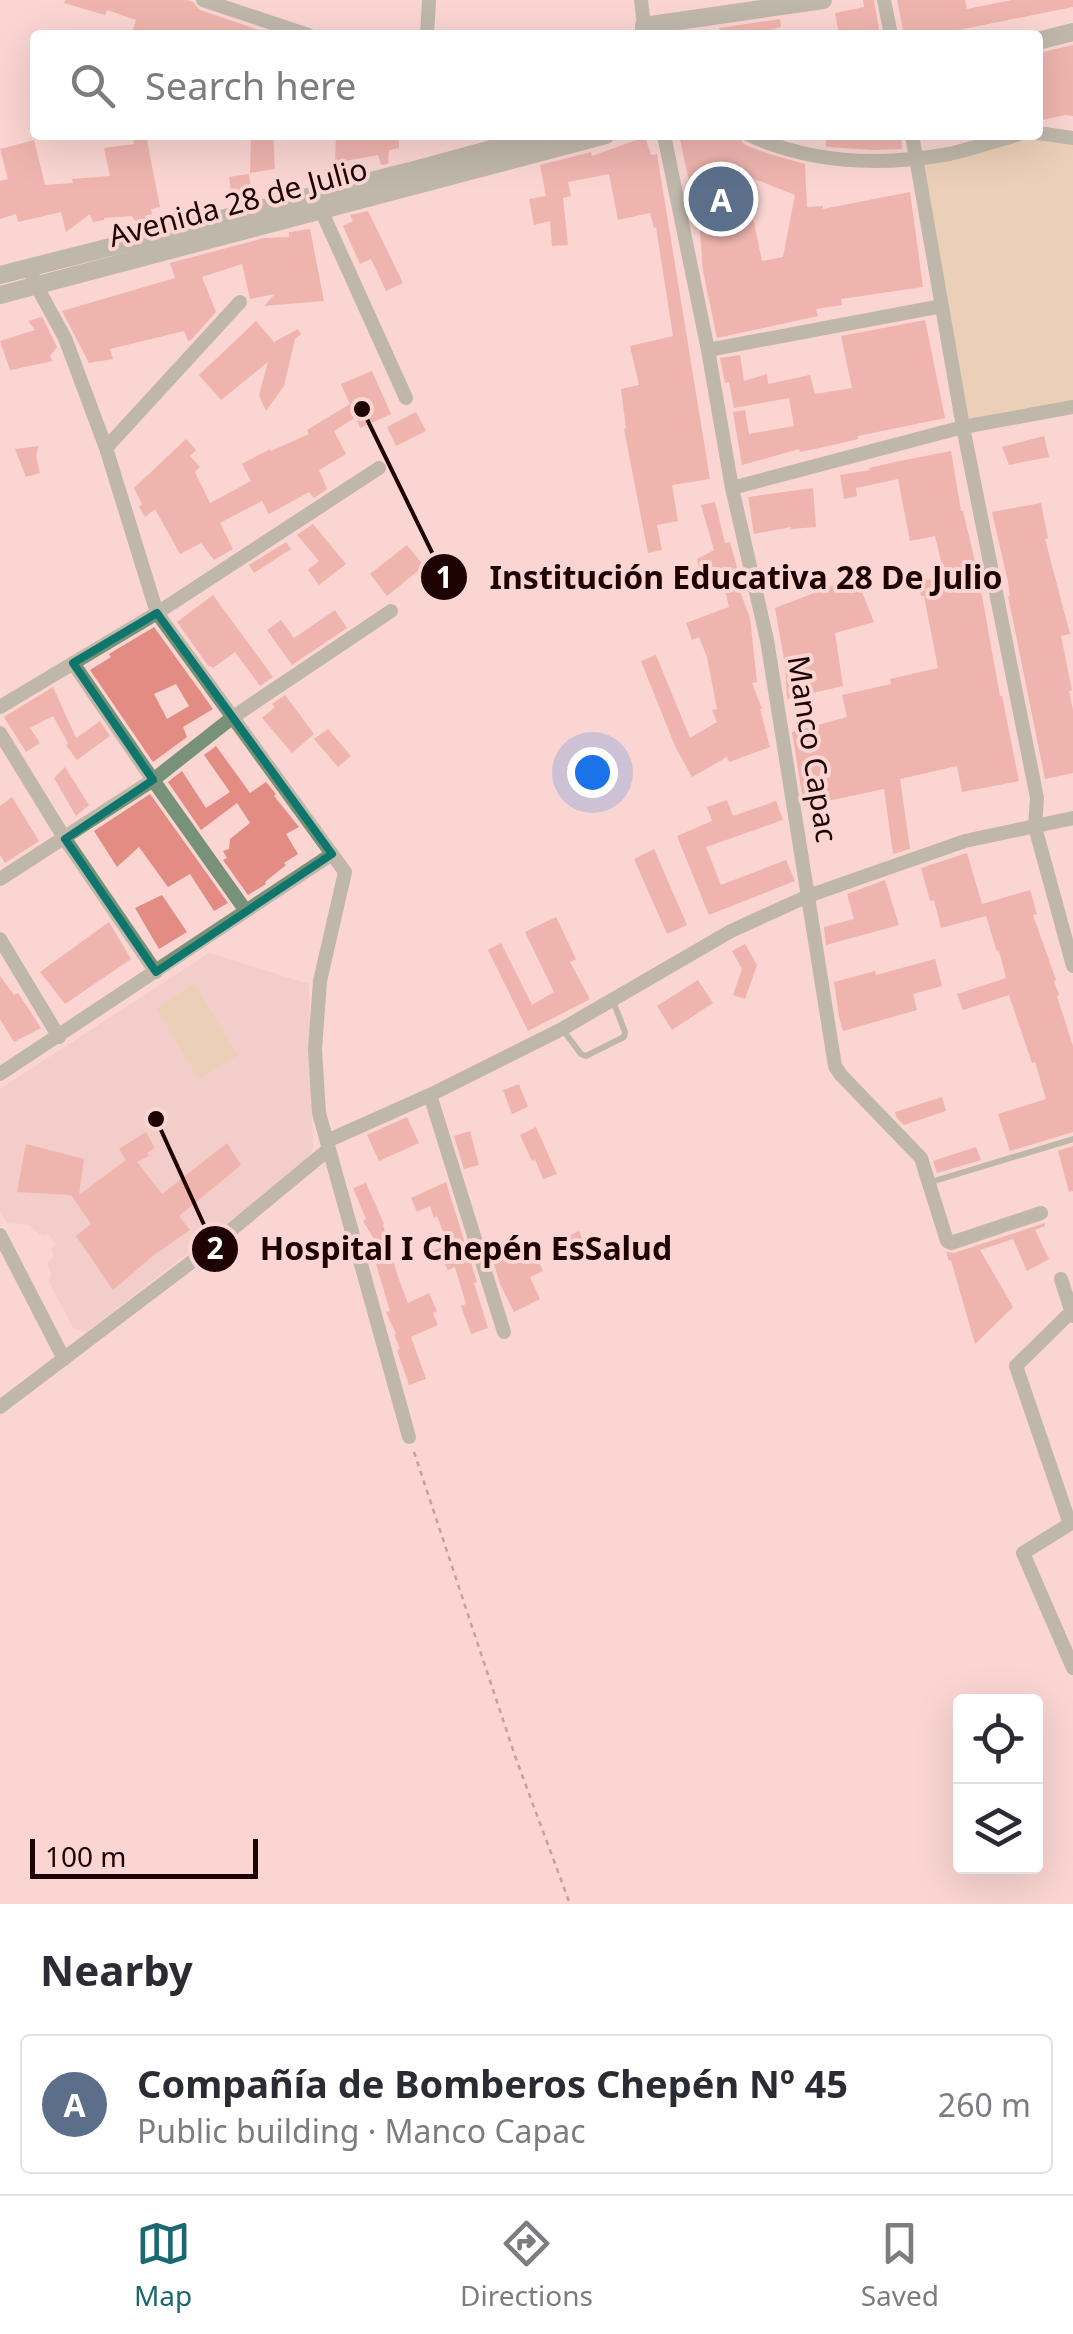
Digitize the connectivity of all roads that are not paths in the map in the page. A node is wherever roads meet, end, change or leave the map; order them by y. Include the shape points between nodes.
1 (203, 0) edge
2 (429, 0) edge
3 (641, 0) edge
4 (823, 0) edge
5 (884, 0) edge
6 (293, 30) edge
7 (427, 30) edge
8 (644, 30) edge
9 (890, 30) edge
10 (1073, 32) edge
11 (1043, 39) edge
12 (1043, 134) edge
13 (1073, 138) edge
14 (528, 140) edge
15 (584, 140) edge
16 (665, 140) edge
17 (763, 140) edge
18 (913, 140) edge
19 (998, 140) edge
20 (917, 157) junction
21 (420, 177) junction
22 (321, 210) junction
23 (247, 220) junction
24 (0, 275) edge
25 (33, 276) junction
26 (0, 295) edge
27 (240, 302) dead end
28 (942, 306) junction
29 (708, 350) junction
30 (406, 398) dead end
31 (1073, 407) edge
32 (963, 427) junction
33 (106, 448) junction
34 (379, 468) dead end
35 (732, 488) junction
36 (391, 611) dead end
37 (157, 613) junction
38 (73, 663) junction
39 (0, 707) edge
40 (232, 716) junction
41 (0, 733) edge
42 (153, 780) junction
43 (1073, 818) edge
44 (1035, 827) junction
45 (65, 839) junction
46 (332, 854) junction
47 (0, 879) edge
48 (808, 896) junction
49 (246, 911) junction
50 (0, 939) edge
51 (1073, 966) edge
52 (156, 972) junction
53 (612, 1000) junction
54 (562, 1029) junction
55 (59, 1037) junction
56 (0, 1074) edge
57 (430, 1095) junction
58 (1073, 1139) edge
59 (328, 1145) junction
60 (930, 1182) junction
61 (1041, 1213) dead end
62 (0, 1235) edge
63 (1060, 1279) dead end
64 (1072, 1314) edge
65 (504, 1332) dead end
66 (64, 1358) junction
67 (0, 1407) edge
68 (409, 1438) road end
69 (1072, 1523) edge
70 (1073, 1668) edge

1 - 6 street
2 - 7 street
3 - 8 street
4 - 8 street
5 - 9 street
10 - 11 street
12 - 13 street
14 - 21 street, Avenida 28 de Julio
15 - 21 street, Avenida 28 de Julio
16 - 29 street, Manco Capac
17 - 20 street via 831,159
18 - 20 street
19 - 20 street
20 - 28 street
21 - 22 street, Avenida 28 de Julio
21 - 23 street, Avenida 28 de Julio
22 - 23 street, Avenida 28 de Julio
22 - 30 street
23 - 25 street, Avenida 28 de Julio
24 - 25 street, Avenida 28 de Julio
25 - 26 street, Avenida 28 de Julio
25 - 33 street via 65,338
27 - 33 street
28 - 29 street
28 - 32 street
29 - 35 street, Manco Capac
31 - 32 street
32 - 35 street
32 - 44 street via 1036,798
33 - 37 street
34 - 37 street
35 - 48 street, Manco Capac via 767,640
36 - 40 street
37 - 38 street
37 - 40 street
38 - 39 street
38 - 42 street
40 - 42 street
40 - 46 street
41 - 45 street
42 - 45 street
42 - 49 street
43 - 44 street
44 - 48 street via 965,841
44 - 51 street
45 - 47 street
45 - 52 street
46 - 49 street
46 - 59 street via 346,872 320,981 315,1049 318,1113
48 - 53 street via 731,931
48 - 60 street, Manco Capac via 835,1066 921,1158
49 - 52 street
50 - 55 street
52 - 55 street
53 - 54 street
53 - 54 lane via 624,1037 586,1056
54 - 57 street
55 - 56 street
57 - 59 street
57 - 65 street
58 - 60 lane
59 - 66 street via 202,1254
59 - 68 street
60 - 61 street, Manco Capac via 949,1242
62 - 66 street
63 - 64 street
64 - 69 street via 1016,1366
66 - 67 street
69 - 70 street via 1024,1554

